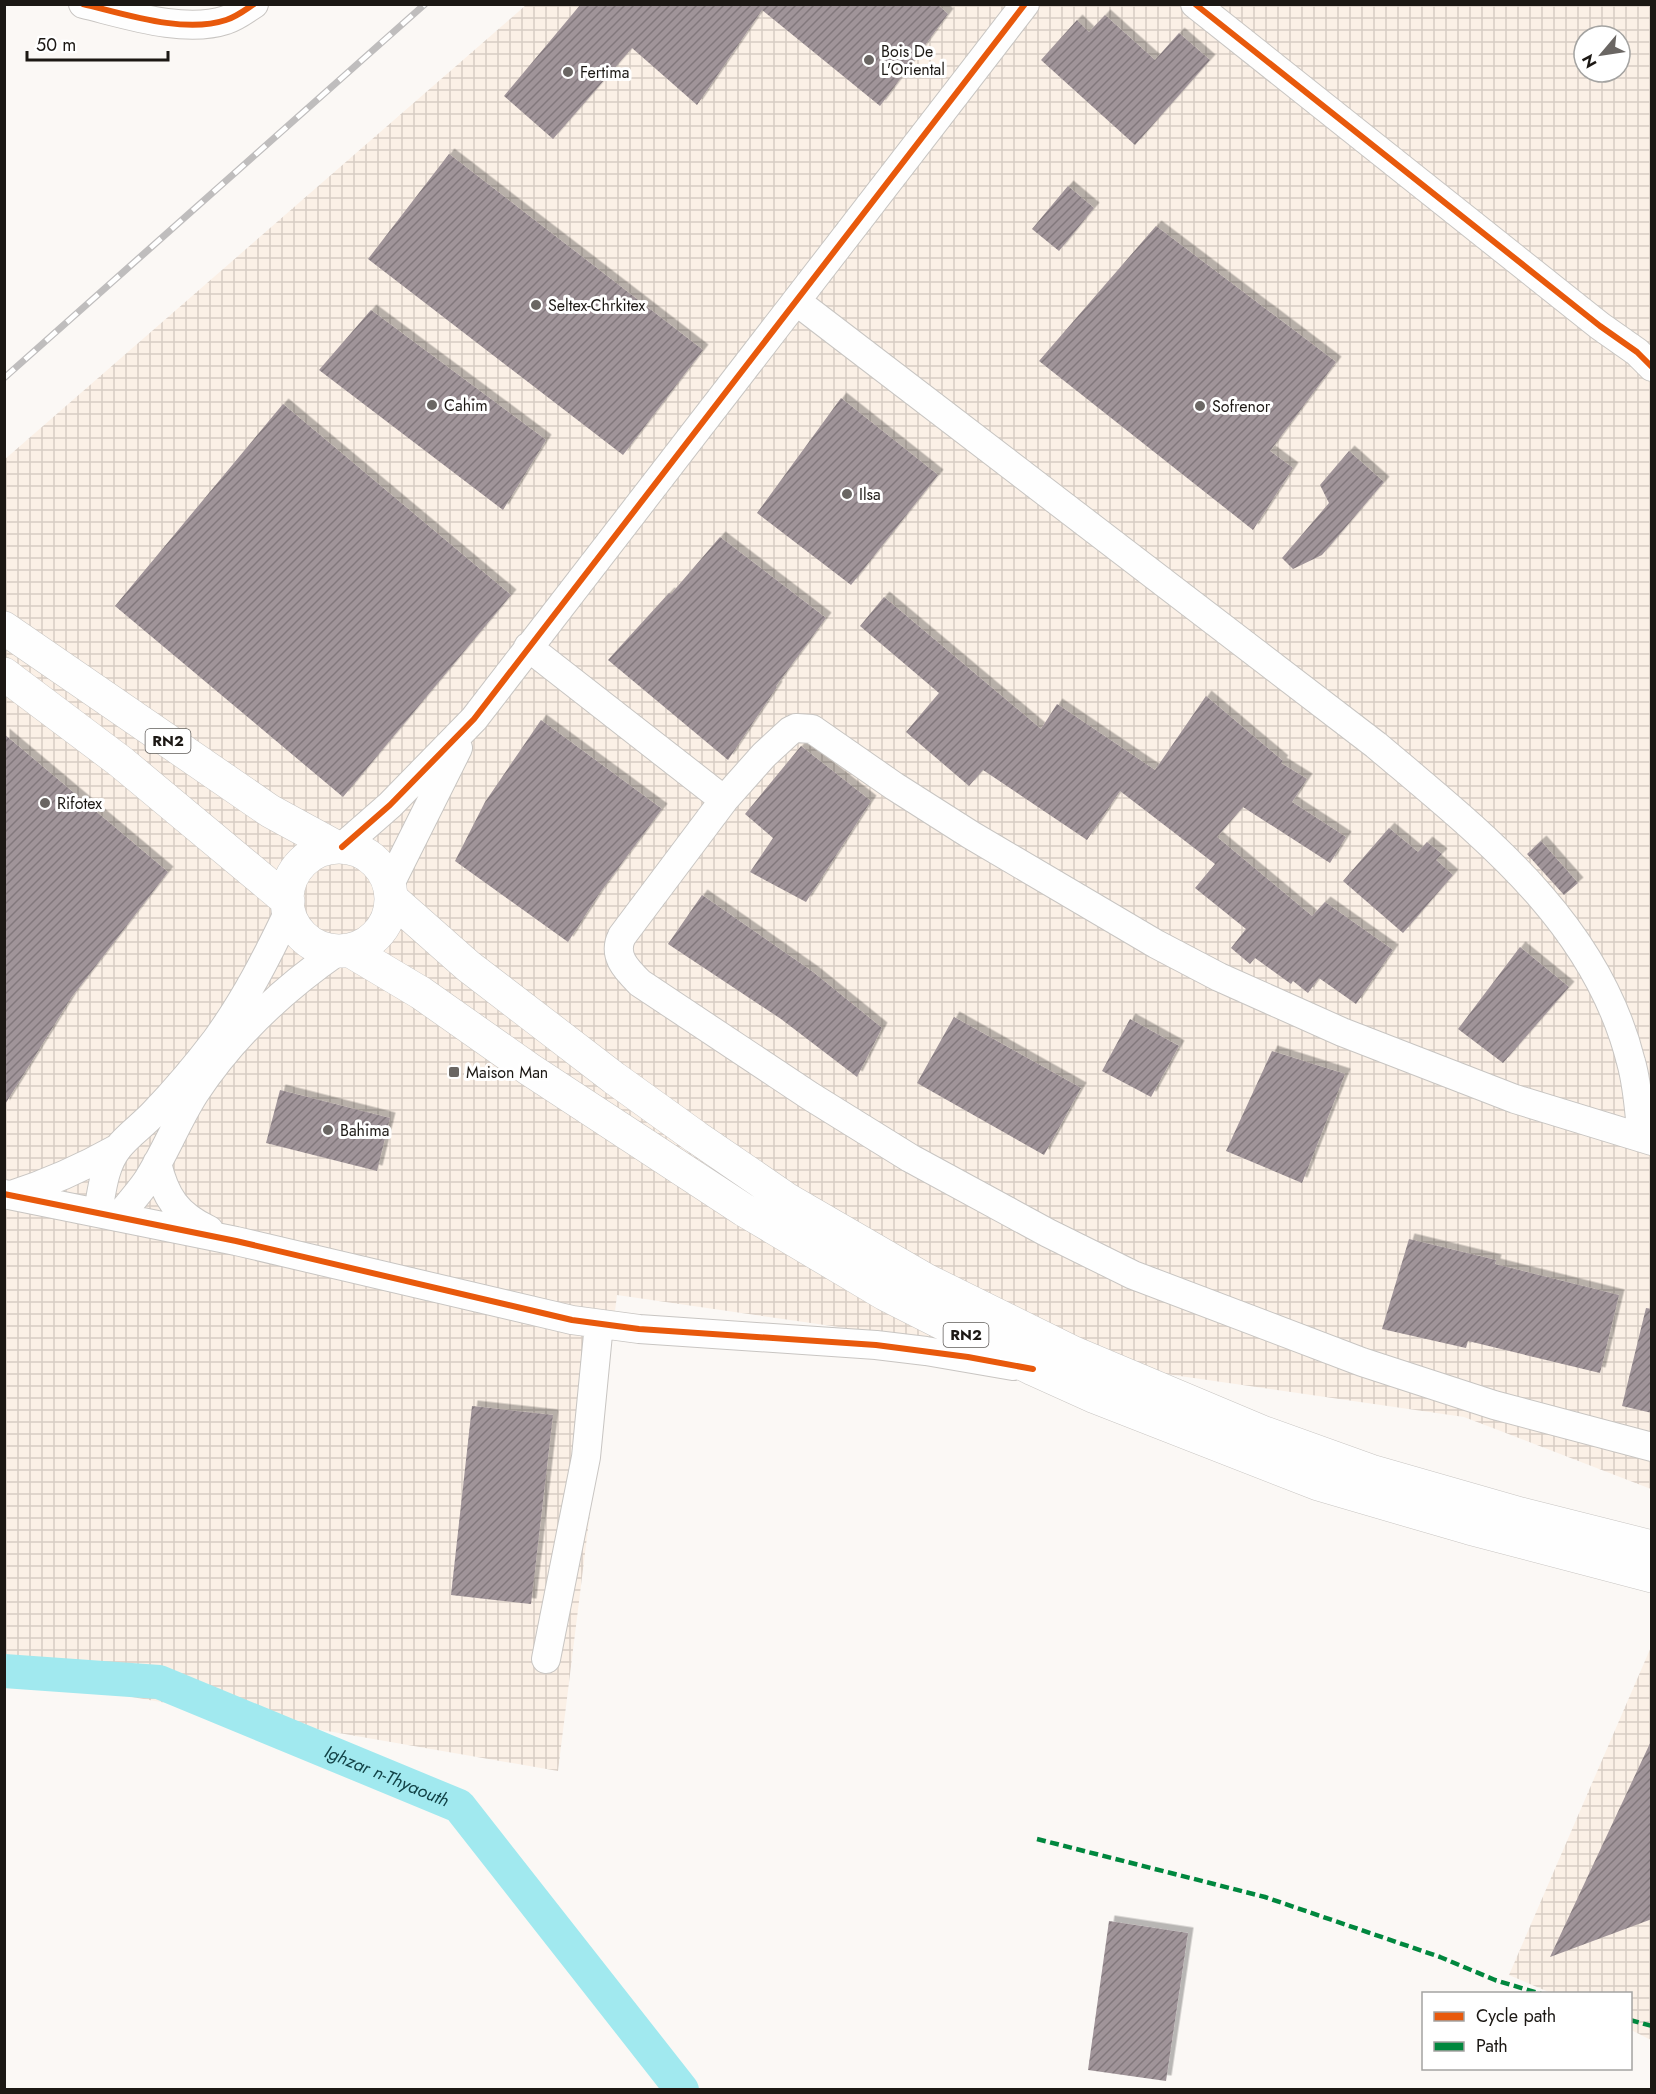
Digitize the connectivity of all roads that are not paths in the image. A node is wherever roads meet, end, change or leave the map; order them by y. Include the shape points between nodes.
1 (83, 4) edge
2 (254, 4) edge
3 (1026, 4) edge
4 (1195, 4) edge
5 (796, 301) junction
6 (1647, 354) edge
7 (4, 628) edge
8 (528, 647) junction
9 (4, 674) edge
10 (474, 719) junction
11 (724, 800) junction
12 (339, 847) junction
13 (390, 892) junction
14 (288, 907) junction
15 (343, 950) junction
16 (1647, 1140) edge
17 (118, 1148) junction
18 (157, 1163) junction
19 (8, 1195) edge
20 (108, 1214) junction
21 (236, 1241) junction
22 (599, 1324) junction
23 (1033, 1369) junction
24 (1652, 1447) edge
25 (1652, 1547) edge
26 (1652, 1576) edge
27 (546, 1659) dead end

1 - 2 street via 189,25 226,20
3 - 5 street
4 - 6 street via 1600,326
5 - 8 street
5 - 16 street via 1376,745 1522,874 1565,923 1607,995 1632,1063
7 - 12 highway, RN2 via 227,783
8 - 10 street
8 - 11 street
9 - 14 highway, RN2 via 130,769
10 - 12 street via 390,806
10 - 13 street via 426,809
11 - 16 street via 780,739 796,729 812,729 971,835 1219,977 1342,1032 1493,1090
11 - 24 street via 618,944 625,966 657,995 910,1158 1132,1275 1362,1362 1494,1406
12 - 13 highway, RN2 via 363,853 375,861 384,872
12 - 14 highway via 322,849 299,864 290,883
13 - 15 highway via 389,913 379,931 363,945
13 - 25 highway, RN2 via 468,966 614,1078 788,1200 926,1280 1074,1353 1262,1432 1371,1471
14 - 15 highway, RN2 via 296,928 307,940 321,948
14 - 17 street via 267,957 216,1040 160,1107
15 - 18 street via 305,974 245,1029 219,1059
15 - 23 highway, RN2 via 421,993 744,1210 885,1294
17 - 19 street via 48,1183
17 - 20 street via 108,1166
18 - 20 street via 139,1191
18 - 21 street via 169,1198 182,1213 196,1224
19 - 20 street
20 - 21 street
21 - 22 street
22 - 23 street via 876,1345
22 - 27 street via 586,1457
23 - 26 highway, RN2 via 1318,1484

